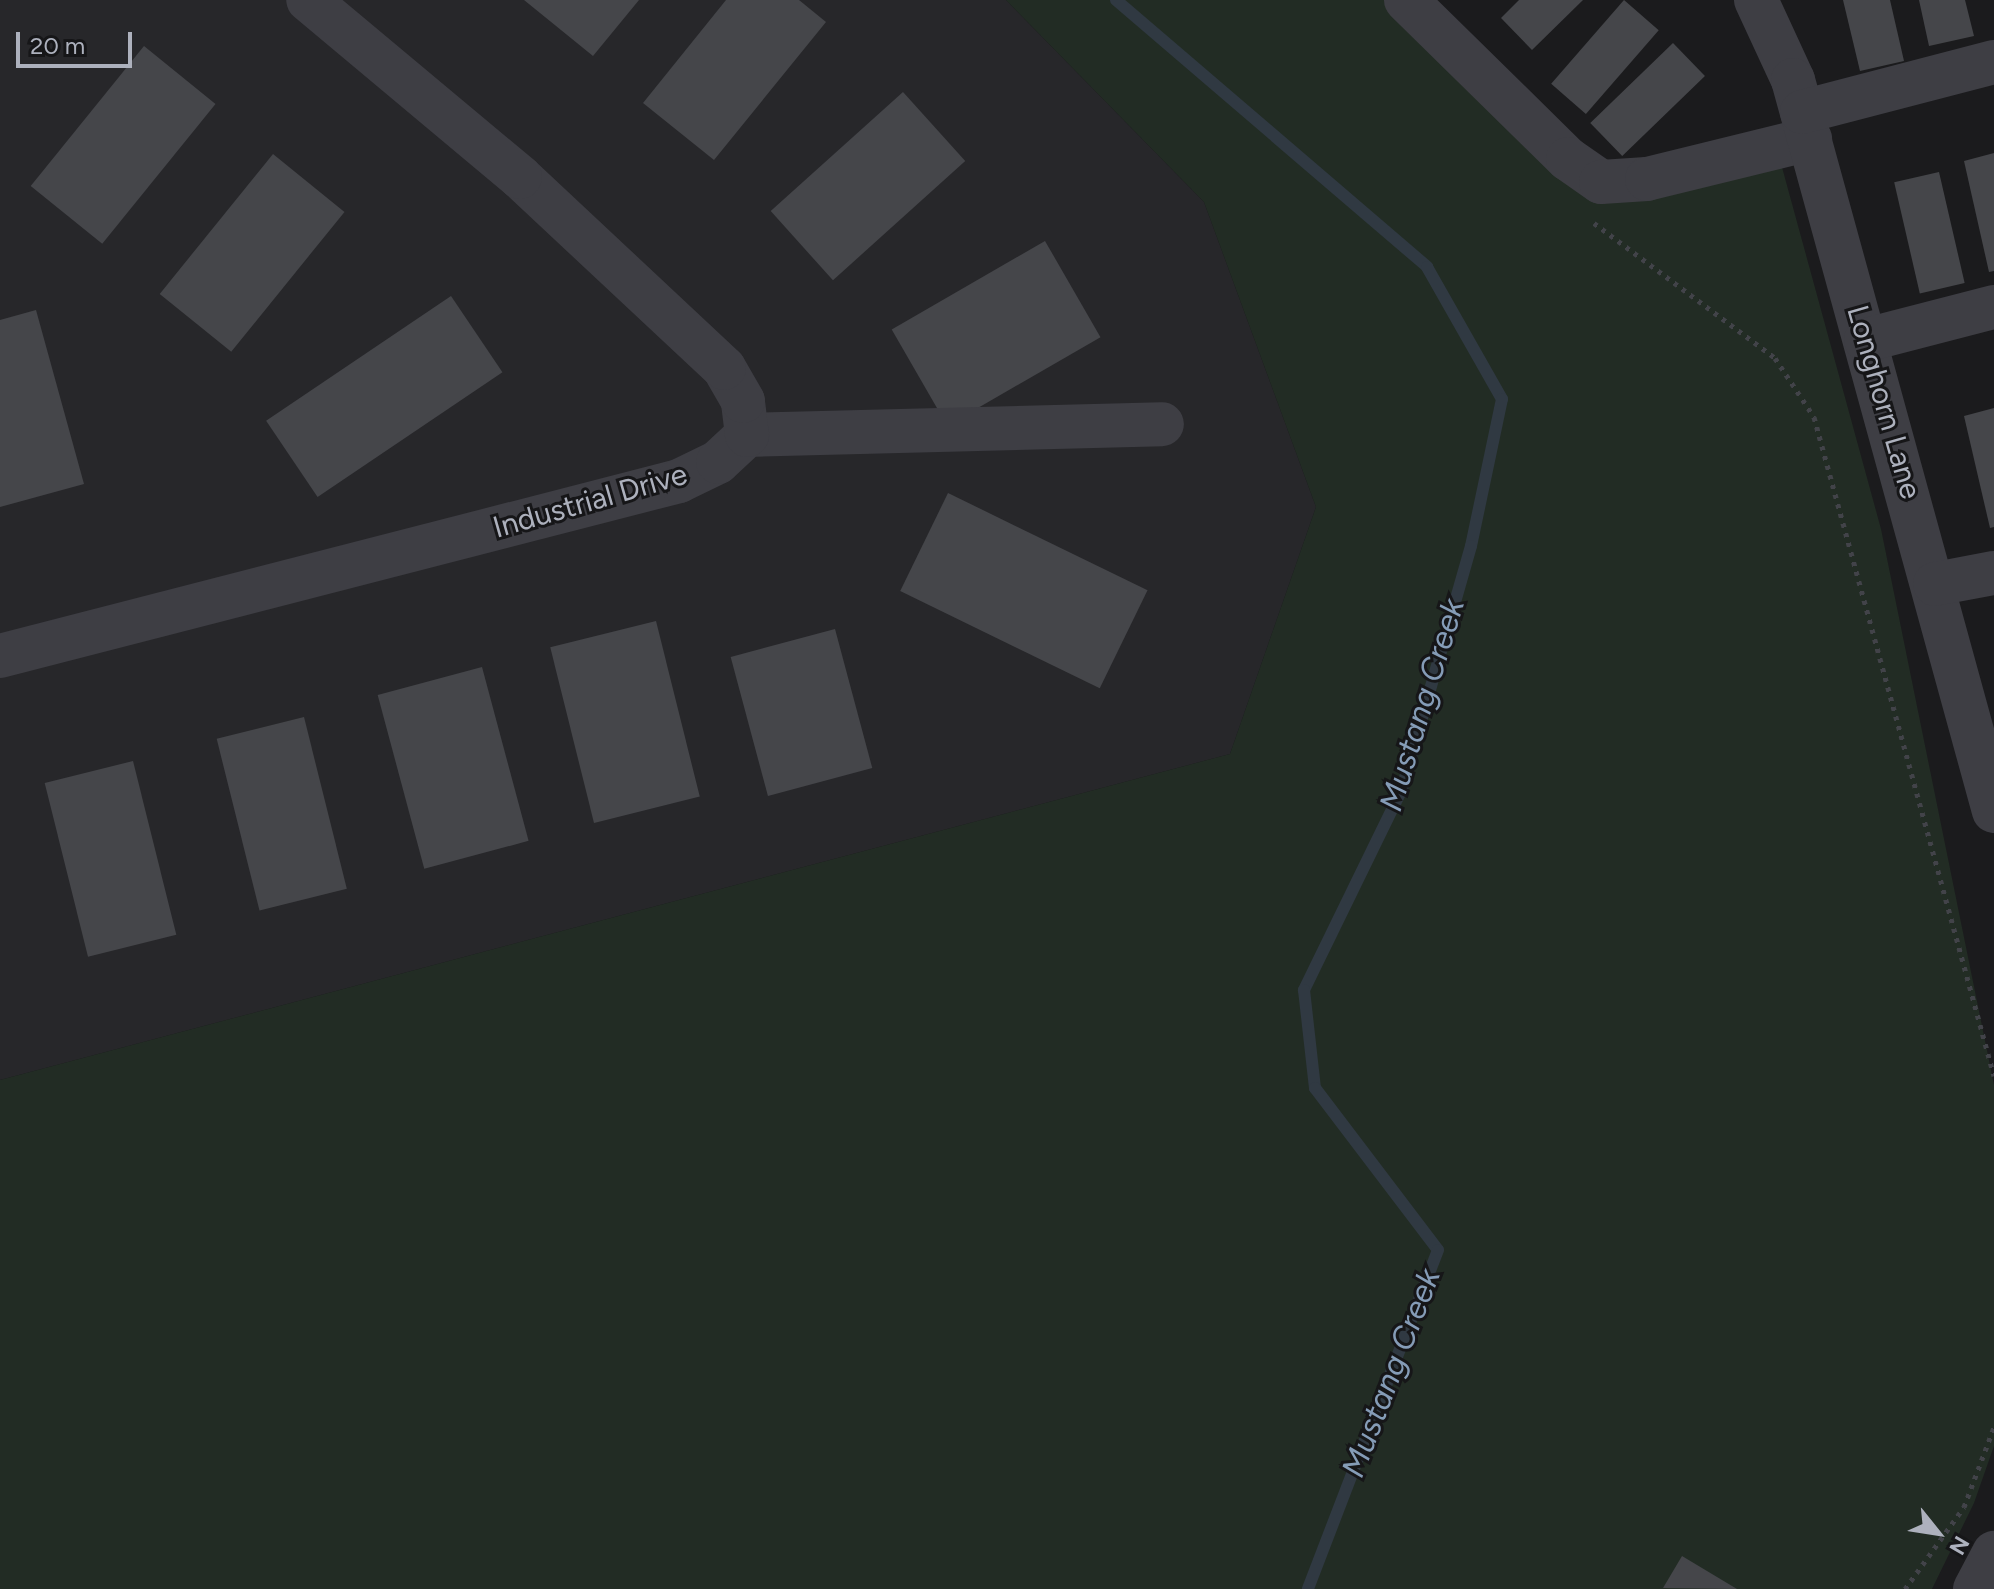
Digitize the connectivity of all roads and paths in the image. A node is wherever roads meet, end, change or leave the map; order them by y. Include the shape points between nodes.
1 (308, 0) edge
2 (1406, 0) edge
3 (1756, 0) edge
4 (1994, 62) edge
5 (1806, 126) junction
6 (1590, 220) dead end
7 (1994, 307) edge
8 (1866, 340) junction
9 (1162, 424) dead end
10 (747, 435) junction
11 (1994, 573) edge
12 (1935, 584) junction
13 (0, 656) edge
14 (1994, 811) edge
15 (1994, 1076) edge
16 (1994, 1427) edge
17 (1994, 1553) edge
18 (1905, 1589) edge
19 (1975, 1589) edge

1 - 10 street via 520,177 724,368 743,401
2 - 5 street via 1568,159 1601,182 1647,179
3 - 5 street, Longhorn Lane via 1785,55
4 - 5 street
5 - 8 street, Longhorn Lane
6 - 15 path via 1775,358 1814,417
7 - 8 street
8 - 12 street, Longhorn Lane
9 - 10 street
10 - 13 street, Industrial Drive via 718,462 679,481
11 - 12 street
12 - 14 street, Longhorn Lane
16 - 18 path via 1964,1507
17 - 19 street

